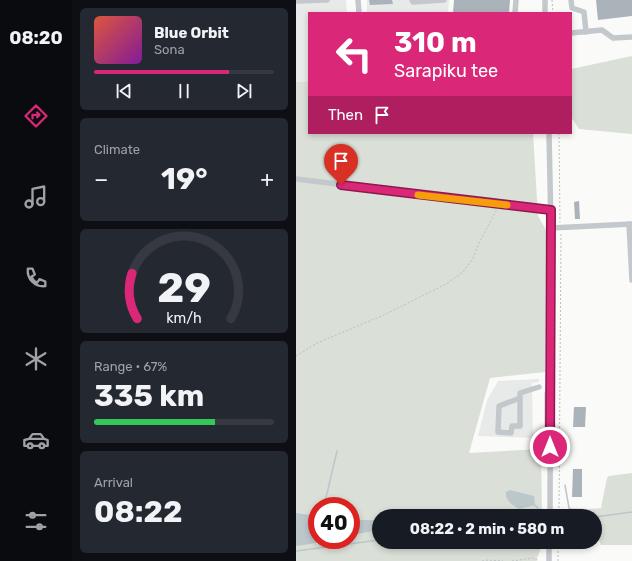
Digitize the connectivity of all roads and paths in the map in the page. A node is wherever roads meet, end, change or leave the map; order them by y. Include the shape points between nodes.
1 (327, 0) edge
2 (358, 0) edge
3 (412, 0) edge
4 (444, 0) edge
5 (516, 0) edge
6 (545, 0) edge
7 (552, 0) edge
8 (571, 0) edge
9 (296, 1) edge
10 (359, 12) edge
11 (515, 12) edge
12 (545, 12) edge
13 (552, 12) edge
14 (586, 32) junction
15 (572, 33) edge
16 (632, 37) edge
17 (549, 134) edge
18 (559, 134) edge
19 (296, 179) edge
20 (500, 204) junction
21 (551, 210) junction
22 (631, 224) edge
23 (560, 227) junction
24 (552, 228) junction
25 (632, 280) edge
26 (296, 356) edge
27 (539, 387) dead end
28 (520, 398) junction
29 (550, 509) edge
30 (559, 509) edge
31 (550, 549) edge
32 (558, 549) edge
33 (482, 561) edge
34 (503, 561) edge
35 (512, 561) edge
36 (539, 561) edge
37 (549, 561) edge
38 (558, 561) edge

1 - 9 street
2 - 10 street
3 - 4 street
5 - 11 street
6 - 12 street
7 - 13 path
8 - 14 street via 572,8 584,12
14 - 15 street
14 - 16 street via 602,30 613,38
17 - 21 street
18 - 23 path
19 - 20 street
20 - 21 street
20 - 26 path via 473,258 463,272 446,284 377,318 317,343
21 - 24 street
22 - 23 street
22 - 25 street
23 - 24 street
23 - 30 path
24 - 29 street
27 - 28 street via 520,393
28 - 28 street via 520,426 512,426 512,433 498,432 499,406
31 - 37 street
32 - 38 path
33 - 34 path
35 - 36 path via 533,558

